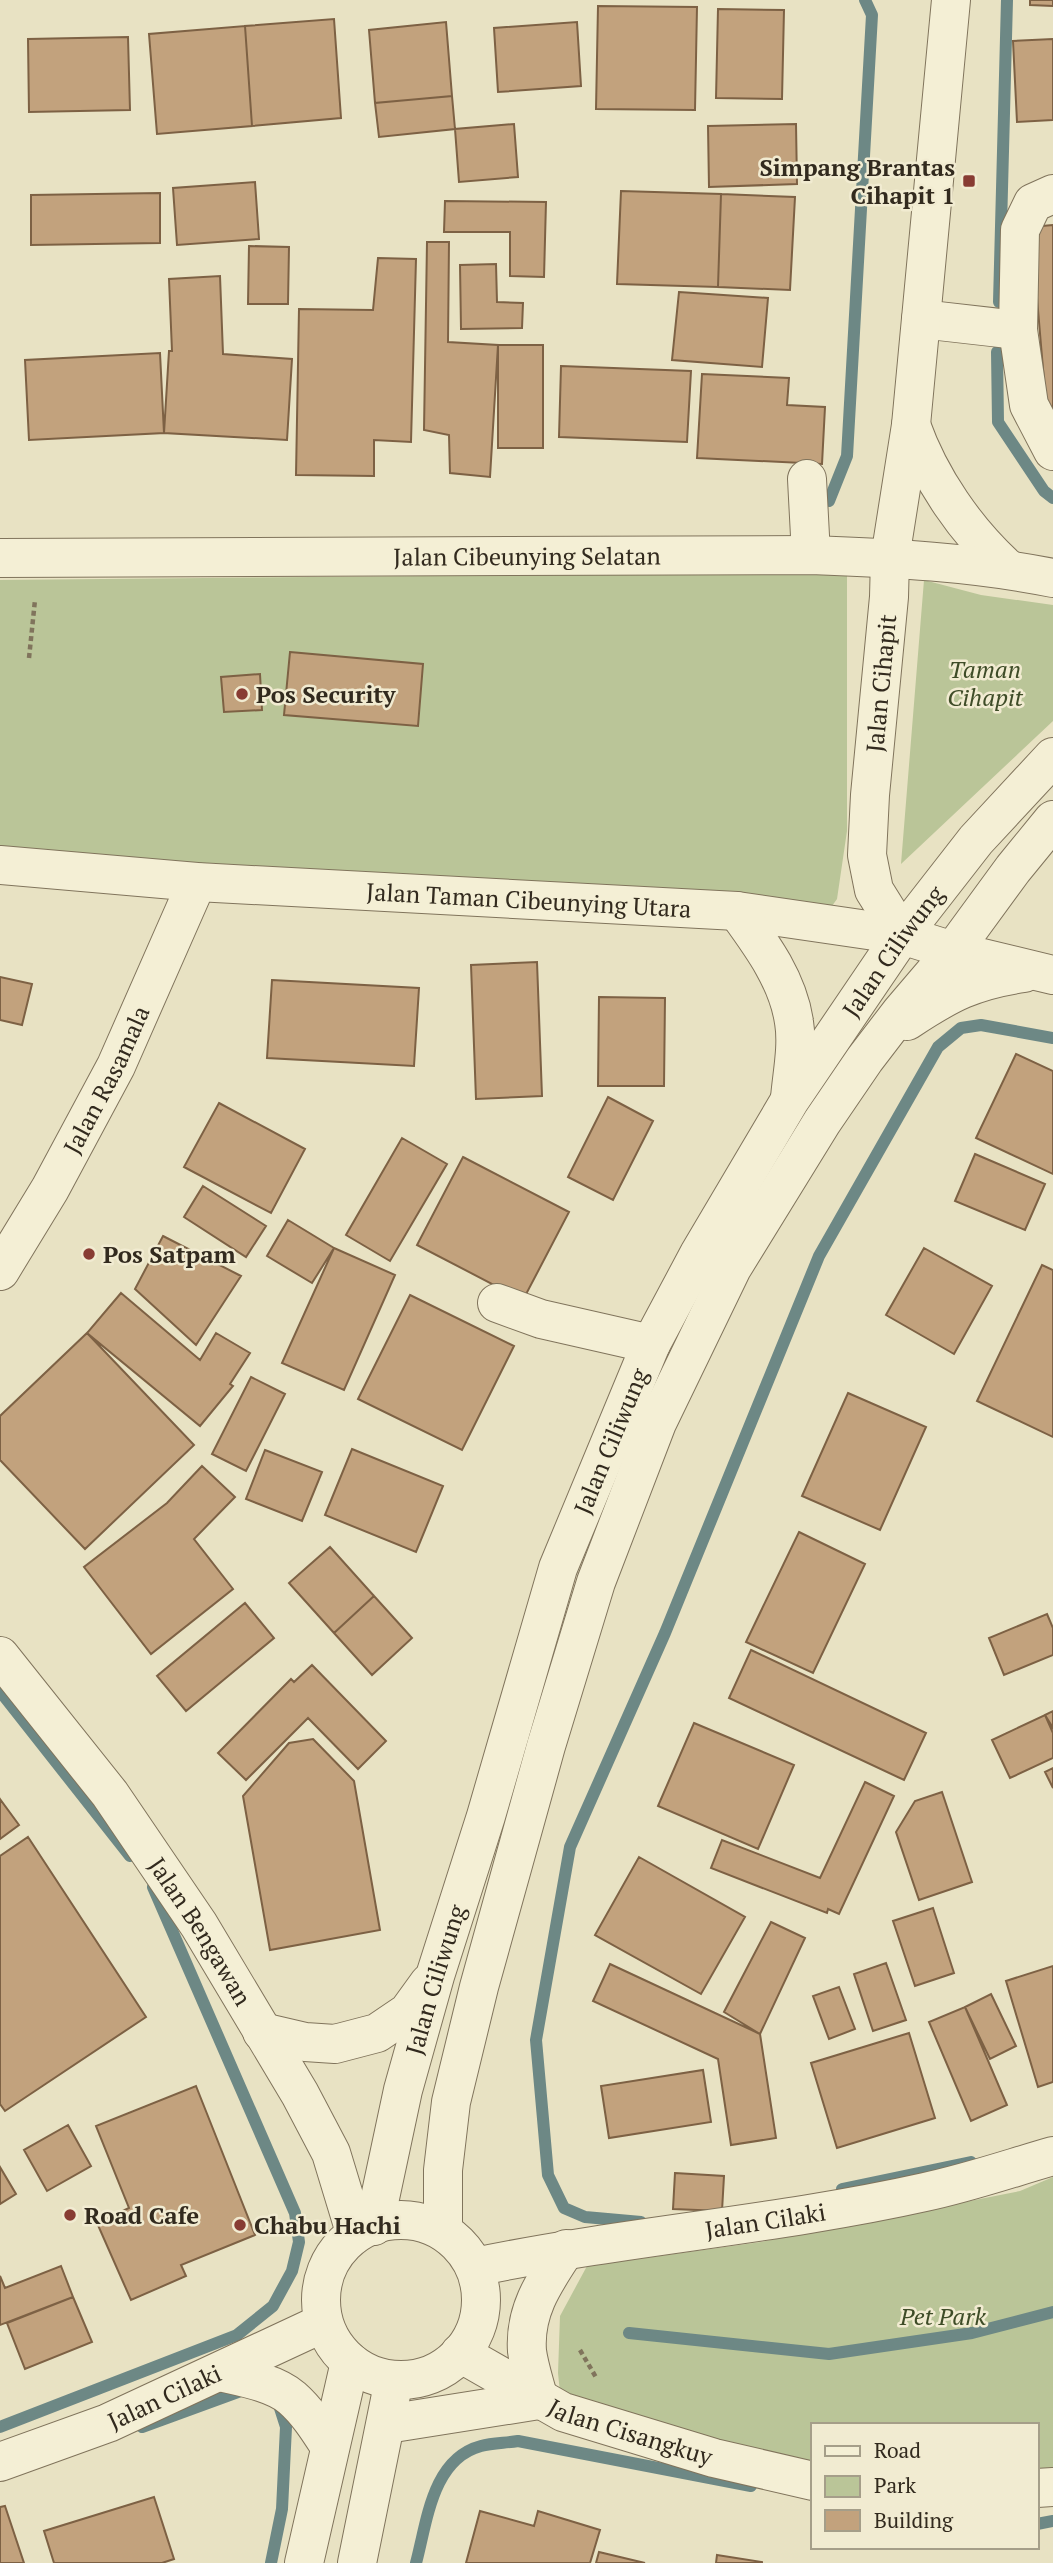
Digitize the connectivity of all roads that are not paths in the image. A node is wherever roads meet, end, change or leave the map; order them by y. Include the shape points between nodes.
1 (951, 0) edge
2 (1053, 194) edge
3 (921, 318) junction
4 (1018, 330) junction
5 (911, 425) junction
6 (1053, 451) edge
7 (807, 479) dead end
8 (811, 555) junction
9 (0, 558) edge
10 (890, 558) junction
11 (1008, 569) junction
12 (1053, 578) edge
13 (1053, 757) edge
14 (1053, 820) edge
15 (0, 865) edge
16 (197, 882) junction
17 (737, 911) junction
18 (902, 935) junction
19 (953, 951) junction
20 (1045, 974) edge
21 (865, 1059) junction
22 (790, 1100) junction
23 (0, 1271) edge
24 (497, 1303) dead end
25 (651, 1344) junction
26 (558, 1568) junction
27 (596, 1582) junction
28 (0, 1656) edge
29 (435, 1976) junction
30 (262, 2032) junction
31 (1053, 2156) edge
32 (365, 2229) junction
33 (443, 2231) junction
34 (566, 2249) junction
35 (475, 2267) junction
36 (323, 2323) junction
37 (460, 2353) junction
38 (350, 2362) junction
39 (219, 2372) junction
40 (394, 2380) junction
41 (539, 2400) junction
42 (387, 2424) junction
43 (330, 2446) junction
44 (0, 2462) edge
45 (811, 2481) edge
46 (304, 2563) edge
47 (357, 2563) edge

1 - 3 street, Jalan Cihapit
2 - 4 street via 1033,203 1020,230
3 - 4 street
3 - 5 street, Jalan Cihapit
4 - 6 street via 1029,405
5 - 10 street, Jalan Cihapit
5 - 11 street, Jalan Cihapit via 921,454 954,506
7 - 8 street
8 - 9 street, Jalan Cibeunying Selatan
8 - 10 street, Jalan Cibeunying Selatan
10 - 11 street, Jalan Cibeunying Selatan
10 - 18 street, Jalan Cihapit via 867,855 874,890
11 - 12 street, Jalan Cibeunying Selatan
13 - 18 street, Jalan Ciliwung via 976,840
14 - 19 street, Jalan Ciliwung
15 - 16 street, Jalan Taman Cibeunying Utara
16 - 17 street, Jalan Taman Cibeunying Utara
16 - 23 street, Jalan Rasamala via 116,1066
17 - 18 street, Jalan Taman Cibeunying Utara
17 - 22 street via 769,956 794,1022
18 - 19 street, Jalan Taman Cibeunying Utara
18 - 22 street, Jalan Ciliwung
19 - 20 street, Jalan Taman Cibeunying Utara
19 - 21 street, Jalan Ciliwung
20 - 21 street via 988,978 946,996 904,1023
21 - 27 street, Jalan Ciliwung via 732,1268 657,1423
22 - 25 street, Jalan Ciliwung
24 - 25 street via 541,1319
25 - 26 street, Jalan Ciliwung
26 - 27 street
26 - 29 street, Jalan Ciliwung
27 - 33 street, Jalan Ciliwung via 479,1987 451,2102 443,2170
28 - 30 street, Jalan Bengawan via 110,1794 199,1925
29 - 30 street via 408,2012 377,2033 335,2044
29 - 32 street, Jalan Ciliwung
30 - 32 street, Jalan Bengawan via 331,2153
31 - 34 street, Jalan Cilaki via 913,2194
32 - 33 street via 394,2219
32 - 36 street via 337,2250 324,2272 319,2298
33 - 35 street via 454,2238
34 - 35 street, Jalan Cilaki
34 - 41 street via 537,2294 529,2319 527,2351
35 - 37 street via 481,2312
36 - 38 street via 333,2345
36 - 39 street, Jalan Cilaki
37 - 40 street via 441,2369 418,2378
37 - 41 street, Jalan Cisangkuy
38 - 40 street via 370,2375
38 - 43 street
39 - 43 street via 253,2380 291,2397
39 - 44 street, Jalan Cilaki via 108,2423
40 - 42 street
41 - 42 street
41 - 45 street, Jalan Cisangkuy via 564,2412 714,2458
42 - 47 street
43 - 46 street

